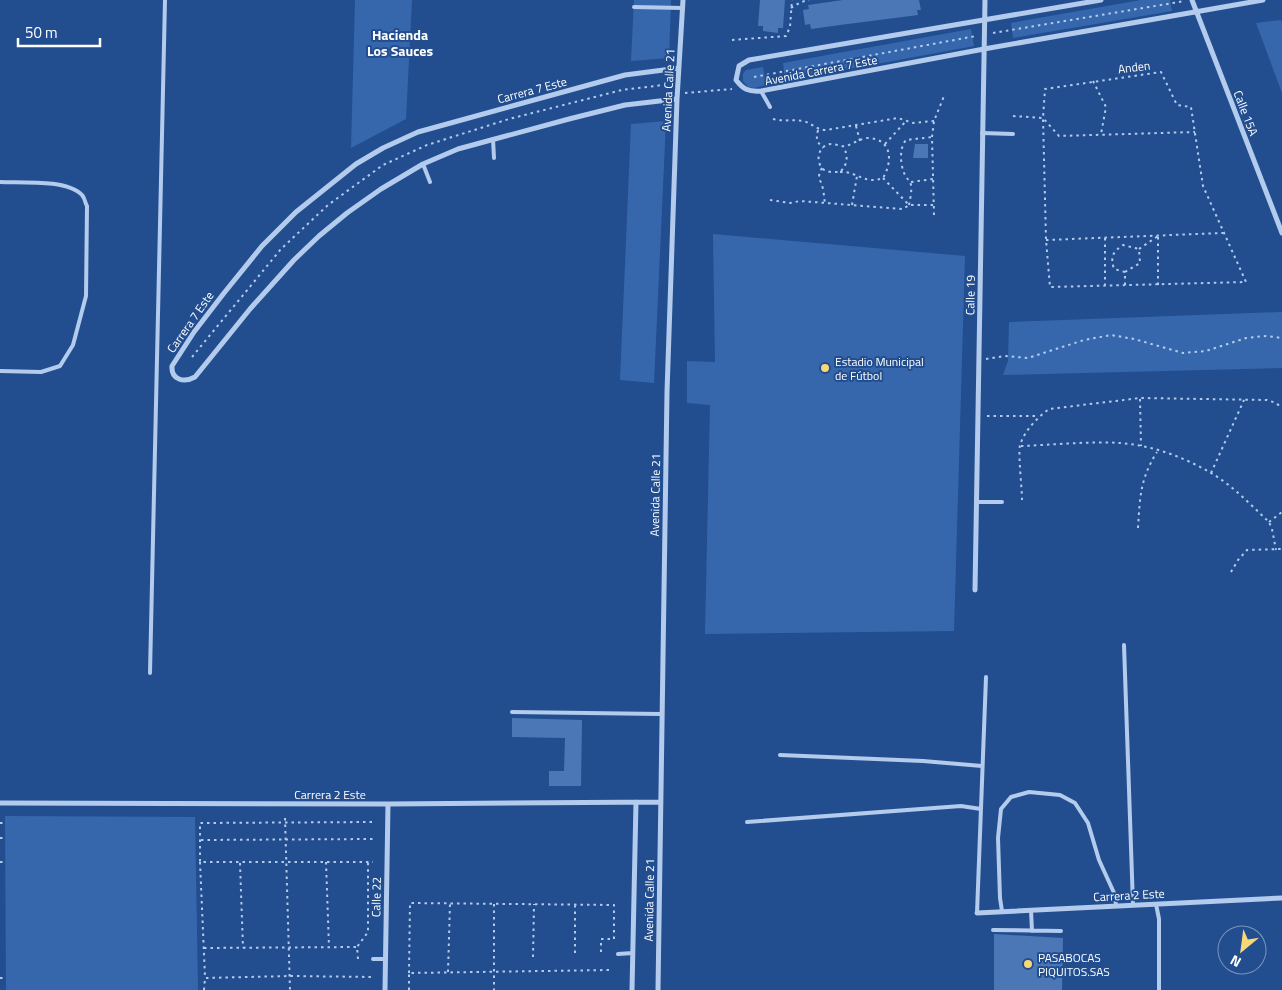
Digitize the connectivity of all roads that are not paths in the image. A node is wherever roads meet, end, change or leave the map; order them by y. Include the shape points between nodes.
1 (166, 0) edge
2 (684, 0) edge
3 (985, 0) edge
4 (1101, 0) edge
5 (1192, 0) edge
6 (1263, 0) edge
7 (634, 7) dead end
8 (683, 8) junction
9 (1196, 11) junction
10 (984, 20) junction
11 (984, 49) junction
12 (679, 68) junction
13 (761, 91) junction
14 (677, 96) junction
15 (770, 107) dead end
16 (982, 133) junction
17 (1013, 134) dead end
18 (493, 139) junction
19 (494, 158) dead end
20 (423, 164) junction
21 (0, 182) edge
22 (430, 182) dead end
23 (1282, 233) edge
24 (0, 371) edge
25 (976, 502) junction
26 (1002, 502) dead end
27 (975, 590) dead end
28 (1124, 645) dead end
29 (150, 673) dead end
30 (986, 677) dead end
31 (512, 712) dead end
32 (662, 714) junction
33 (780, 755) dead end
34 (982, 766) junction
35 (636, 802) junction
36 (660, 802) junction
37 (0, 803) edge
38 (388, 804) junction
39 (981, 810) junction
40 (747, 822) dead end
41 (1282, 898) edge
42 (1156, 904) junction
43 (1132, 905) junction
44 (1116, 906) junction
45 (1031, 910) junction
46 (1002, 911) junction
47 (977, 913) joint
48 (993, 930) dead end
49 (1032, 931) junction
50 (1061, 931) dead end
51 (633, 953) junction
52 (618, 954) dead end
53 (374, 959) dead end
54 (385, 959) junction
55 (385, 990) edge
56 (632, 990) edge
57 (658, 990) edge
58 (1159, 990) edge

1 - 29 lane
2 - 8 street, Avenida Calle 21
3 - 10 street, Calle 19
4 - 10 street, Avenida Carrera 7 Este
5 - 9 street, Calle 15A
6 - 9 street, Avenida Carrera 7 Este
7 - 8 lane
8 - 12 street, Avenida Calle 21
9 - 11 street, Avenida Carrera 7 Este
9 - 23 street, Calle 15A
10 - 11 street, Calle 19
10 - 13 street, Avenida Carrera 7 Este via 749,60 739,66 736,80 742,88 751,92
11 - 13 street, Avenida Carrera 7 Este
11 - 16 street, Calle 19
12 - 14 street, Avenida Calle 21
12 - 20 street, Carrera 7 Este via 625,75 418,132 356,164 296,212 262,246 189,339 172,366 174,376 188,381 195,377 250,309 319,236 381,189
13 - 15 lane
14 - 18 street, Carrera 7 Este via 625,105
14 - 32 street, Avenida Calle 21 via 667,392
16 - 17 lane
16 - 25 street, Calle 19
18 - 19 lane
18 - 20 street, Carrera 7 Este
20 - 22 lane
21 - 24 lane via 60,185 74,190 83,196 87,206 87,235 86,296 73,346 60,366 40,372
25 - 26 lane
25 - 27 street, Calle 19
28 - 43 lane
30 - 34 lane
31 - 32 lane
32 - 36 street, Avenida Calle 21
33 - 34 lane
34 - 39 lane
35 - 36 street, Carrera 2 Este
35 - 38 street, Carrera 2 Este
35 - 51 street, Avenida Calle 21
36 - 57 street, Avenida Calle 21
37 - 38 street, Carrera 2 Este
38 - 54 street, Calle 22
39 - 40 lane via 961,806
39 - 47 lane
41 - 42 street, Carrera 2 Este
42 - 43 street, Carrera 2 Este
42 - 58 lane via 1159,918
43 - 44 street, Carrera 2 Este
44 - 45 street, Carrera 2 Este
44 - 46 lane via 1115,895 1099,860 1088,823 1075,803 1060,795 1029,792 1011,797 1001,810 998,838
45 - 46 street, Carrera 2 Este
45 - 49 lane
46 - 47 street, Carrera 2 Este
48 - 49 lane
49 - 50 lane
51 - 52 lane
51 - 56 street, Avenida Calle 21
53 - 54 lane
54 - 55 street, Calle 22

